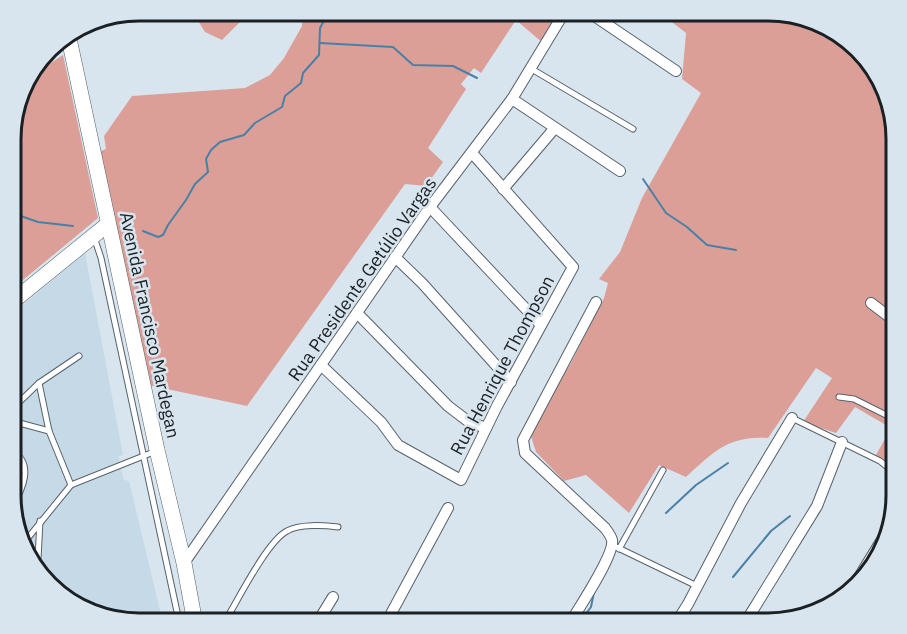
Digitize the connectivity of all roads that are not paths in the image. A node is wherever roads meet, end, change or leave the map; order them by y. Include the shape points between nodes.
1 (559, 21) edge
2 (602, 21) edge
3 (70, 43) edge
4 (530, 68) junction
5 (676, 71) dead end
6 (512, 99) junction
7 (554, 129) junction
8 (633, 129) dead end
9 (472, 153) junction
10 (621, 171) dead end
11 (503, 189) junction
12 (430, 207) junction
13 (108, 224) junction
14 (94, 236) junction
15 (395, 257) junction
16 (21, 295) edge
17 (596, 302) dead end
18 (871, 303) dead end
19 (357, 313) junction
20 (886, 314) edge
21 (540, 324) junction
22 (79, 356) dead end
23 (321, 365) junction
24 (512, 382) junction
25 (39, 383) junction
26 (839, 397) dead end
27 (21, 400) edge
28 (886, 415) edge
29 (792, 418) joint
30 (21, 423) edge
31 (486, 429) junction
32 (49, 431) junction
33 (842, 442) junction
34 (150, 453) junction
35 (21, 459) edge
36 (886, 466) edge
37 (663, 470) dead end
38 (71, 485) junction
39 (21, 493) edge
40 (448, 508) dead end
41 (40, 521) junction
42 (338, 527) dead end
43 (29, 536) edge
44 (616, 547) junction
45 (38, 555) edge
46 (186, 569) junction
47 (171, 580) junction
48 (698, 586) junction
49 (333, 597) dead end
50 (177, 613) edge
51 (193, 613) edge
52 (230, 613) edge
53 (323, 613) edge
54 (391, 613) edge
55 (576, 613) edge
56 (682, 613) edge
57 (752, 613) edge

1 - 4 street, Rua Presidente Getúlio Vargas
2 - 5 street
3 - 13 main road, Avenida Francisco Mardegan
4 - 6 street, Rua Presidente Getúlio Vargas
4 - 8 lane
6 - 7 street
6 - 9 street, Rua Presidente Getúlio Vargas
7 - 10 street
7 - 11 street
9 - 11 street
9 - 12 street, Rua Presidente Getúlio Vargas
11 - 21 street, Rua Henrique Thompson via 573,267
12 - 15 street, Rua Presidente Getúlio Vargas
12 - 21 street
13 - 14 main road
13 - 34 main road, Avenida Francisco Mardegan
14 - 16 main road
14 - 34 lane
15 - 19 street, Rua Presidente Getúlio Vargas
15 - 24 street
17 - 44 street via 523,440 525,453 605,528
18 - 20 street
19 - 23 street, Rua Presidente Getúlio Vargas
19 - 31 street via 448,406
21 - 24 street, Rua Henrique Thompson
22 - 25 lane
23 - 31 street, Rua Henrique Thompson via 381,422 398,445 461,480
23 - 46 street, Rua Presidente Getúlio Vargas
24 - 31 street, Rua Henrique Thompson
25 - 27 lane
25 - 32 lane
26 - 28 lane via 854,399
29 - 33 lane
29 - 48 street via 741,503
30 - 32 lane
32 - 38 lane
33 - 36 lane
33 - 57 street via 814,512
34 - 38 lane
34 - 46 main road, Avenida Francisco Mardegan
34 - 47 lane
35 - 39 lane via 26,474
37 - 44 lane
38 - 41 lane
40 - 54 street
41 - 43 lane
41 - 45 lane
42 - 52 lane via 321,525 288,530 273,543
44 - 48 lane
44 - 55 street
46 - 47 lane
46 - 51 main road, Avenida Francisco Mardegan
47 - 50 lane
48 - 56 street
49 - 53 street

